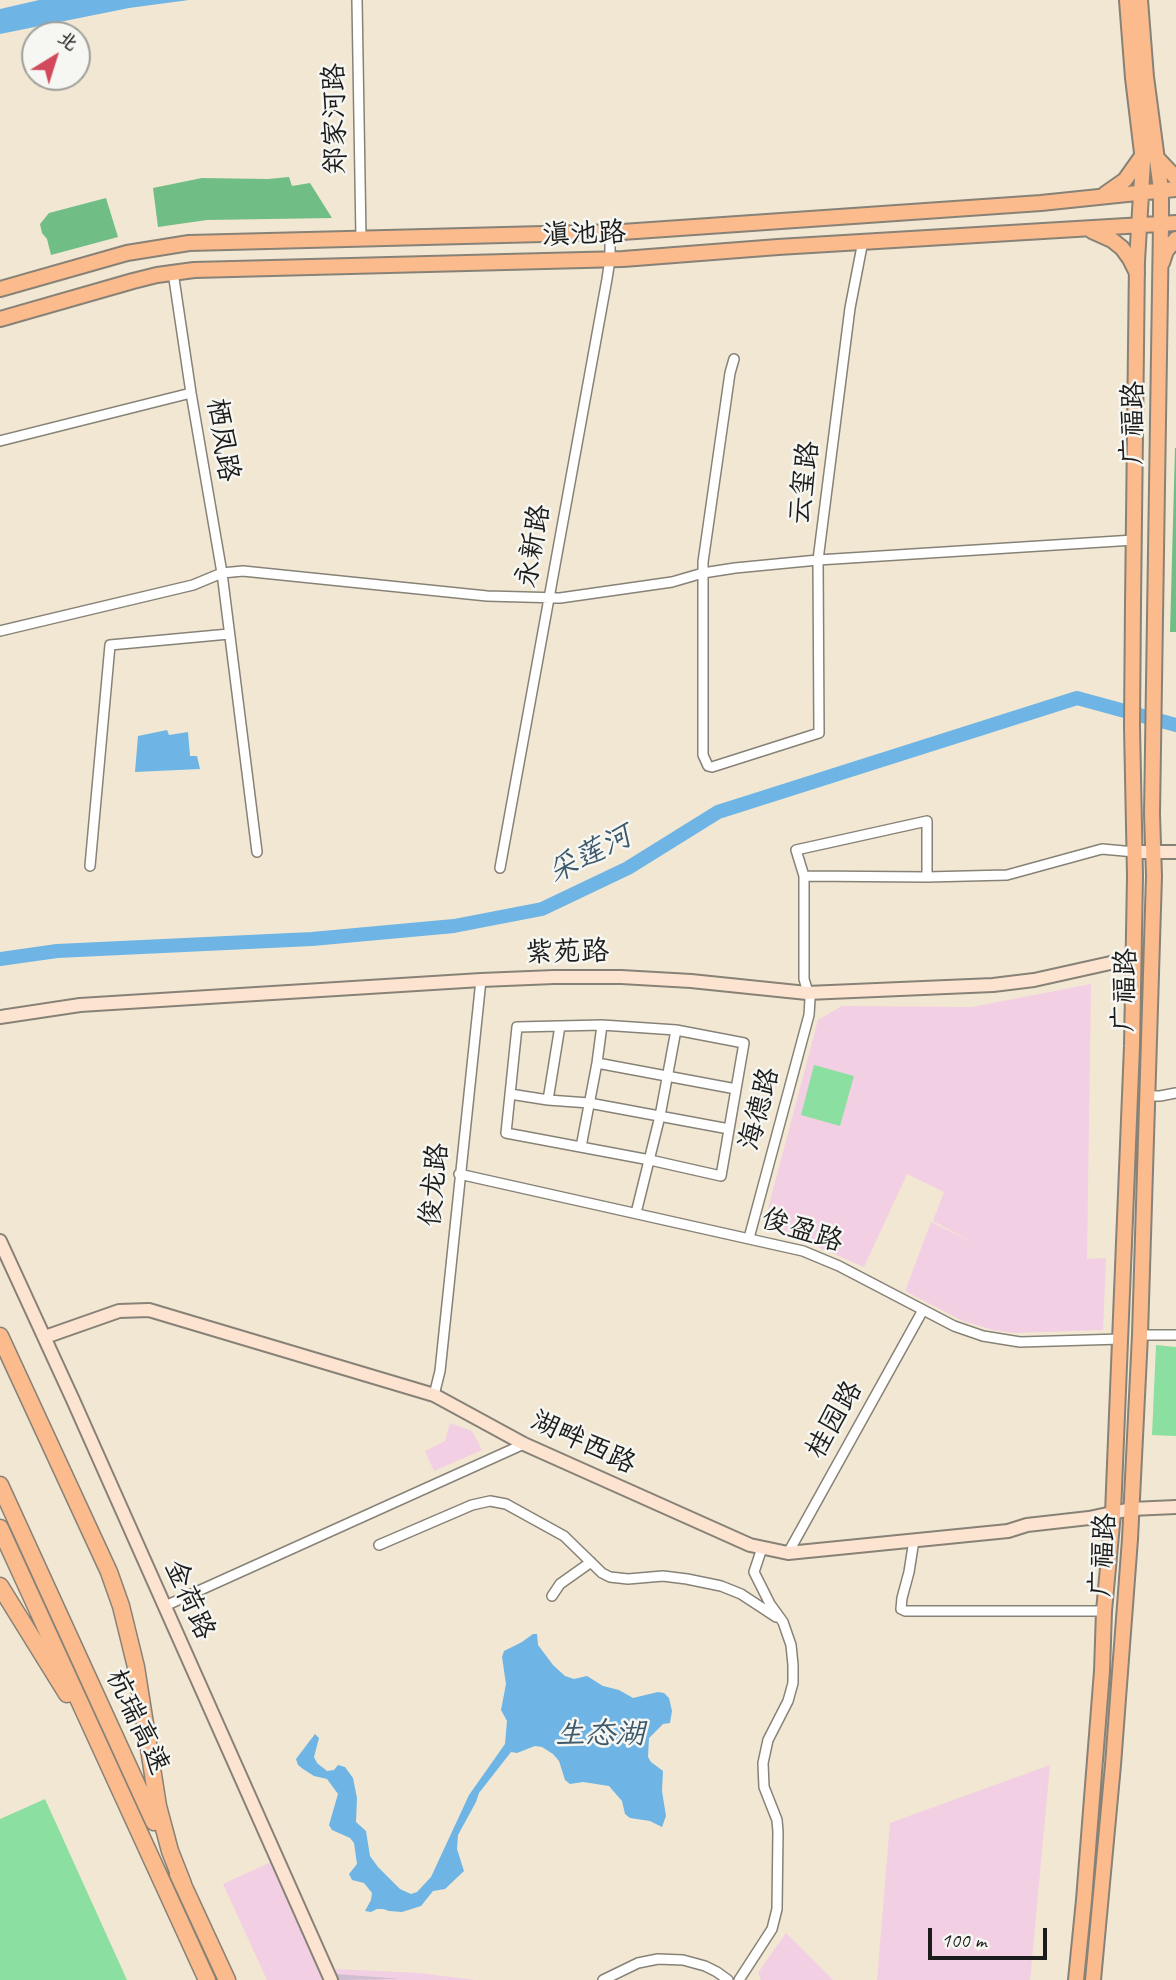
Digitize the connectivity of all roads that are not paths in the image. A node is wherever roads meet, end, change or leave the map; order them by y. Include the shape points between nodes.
1 (357, 0) edge
2 (1127, 0) edge
3 (1140, 0) edge
4 (1149, 155) junction
5 (1176, 178) edge
6 (1176, 189) edge
7 (1161, 190) junction
8 (1142, 192) junction
9 (1101, 196) junction
10 (1169, 223) edge
11 (1139, 226) junction
12 (1087, 229) junction
13 (610, 232) junction
14 (360, 238) junction
15 (1176, 239) edge
16 (863, 241) junction
17 (610, 259) junction
18 (1160, 267) junction
19 (173, 272) junction
20 (1138, 274) junction
21 (0, 289) edge
22 (0, 319) edge
23 (734, 359) dead end
24 (191, 393) junction
25 (0, 441) edge
26 (1134, 540) junction
27 (818, 560) junction
28 (222, 573) junction
29 (703, 573) junction
30 (548, 597) junction
31 (0, 631) edge
32 (229, 634) junction
33 (257, 852) dead end
34 (1135, 852) junction
35 (1176, 852) edge
36 (1153, 853) junction
37 (90, 866) dead end
38 (500, 868) dead end
39 (804, 876) junction
40 (927, 877) junction
41 (1133, 958) junction
42 (481, 980) junction
43 (807, 993) junction
44 (0, 1017) edge
45 (602, 1025) junction
46 (560, 1026) junction
47 (676, 1030) junction
48 (597, 1063) junction
49 (668, 1075) junction
50 (736, 1089) junction
51 (1176, 1093) edge
52 (510, 1094) junction
53 (1147, 1096) junction
54 (548, 1100) junction
55 (589, 1103) junction
56 (660, 1116) junction
57 (729, 1129) junction
58 (580, 1147) junction
59 (650, 1160) junction
60 (459, 1174) junction
61 (636, 1213) junction
62 (749, 1238) junction
63 (0, 1241) edge
64 (923, 1310) junction
65 (1140, 1335) junction
66 (1176, 1335) edge
67 (0, 1336) edge
68 (45, 1338) junction
69 (1121, 1339) junction
70 (434, 1395) junction
71 (524, 1444) junction
72 (0, 1485) edge
73 (1176, 1507) edge
74 (1131, 1509) junction
75 (1113, 1513) junction
76 (0, 1528) edge
77 (914, 1541) junction
78 (379, 1545) dead end
79 (762, 1548) junction
80 (788, 1553) junction
81 (592, 1562) junction
82 (0, 1586) edge
83 (552, 1596) dead end
84 (165, 1606) junction
85 (1104, 1611) junction
86 (783, 1622) junction
87 (121, 1791) junction
88 (180, 1877) junction
89 (208, 1980) edge
90 (227, 1980) edge
91 (331, 1980) edge
92 (603, 1980) edge
93 (728, 1980) edge
94 (739, 1980) edge
95 (1076, 1980) edge
96 (1093, 1980) edge

1 - 14 street, 郑家河路
2 - 4 main road, 广福路 via 1133,78
3 - 4 main road, 广福路
4 - 5 main road
4 - 7 main road, 广福路
4 - 8 main road, 广福路
4 - 9 main road
6 - 7 main road, 滇池路
7 - 8 main road, 滇池路
7 - 10 main road, 广福路
8 - 9 main road, 滇池路
8 - 11 main road, 广福路
9 - 13 main road, 滇池路
10 - 11 main road, 滇池路
10 - 18 main road, 广福路
11 - 12 main road, 滇池路
11 - 20 main road, 广福路
12 - 16 main road, 滇池路
12 - 20 main road via 1122,248
13 - 14 main road, 滇池路
13 - 17 street, 永新路
14 - 21 main road, 滇池路 via 189,243 127,253
15 - 18 main road
16 - 17 main road, 滇池路
16 - 27 street, 云玺路 via 850,308
17 - 19 main road, 滇池路
17 - 30 street, 永新路
18 - 36 main road, 广福路
19 - 22 main road, 滇池路
19 - 24 street, 栖凤路
20 - 26 main road, 广福路
23 - 29 street
24 - 25 street
24 - 28 street, 栖凤路
26 - 27 street
26 - 34 main road, 广福路
27 - 29 street
27 - 29 street, 云玺路 via 819,733 712,767 703,755
28 - 30 street via 243,571 487,596
28 - 31 street via 192,585
28 - 32 street, 栖凤路
29 - 30 street via 672,582
30 - 38 street, 永新路
32 - 33 street, 栖凤路
32 - 37 street via 110,645
34 - 36 street
34 - 40 street via 1102,849 1007,875
34 - 41 main road, 广福路
35 - 36 street
36 - 53 main road, 广福路
39 - 40 street
39 - 40 street, 海德路 via 796,850 927,821
39 - 43 street, 海德路
41 - 43 street, 紫苑路 via 1013,984
41 - 69 main road, 广福路
42 - 43 street, 紫苑路 via 621,977
42 - 44 street, 紫苑路 via 80,1005
42 - 60 street, 俊龙路
43 - 62 street, 海德路 via 809,1015
45 - 46 street
45 - 47 street
45 - 48 street
46 - 52 street via 517,1027
46 - 54 street
47 - 49 street
47 - 50 street via 744,1043
48 - 49 street
48 - 55 street
49 - 50 street
49 - 56 street
50 - 57 street
51 - 53 street
52 - 54 street
52 - 58 street via 506,1133
53 - 65 main road, 广福路
54 - 55 street
55 - 56 street
55 - 58 street
56 - 57 street
56 - 59 street
57 - 59 street via 721,1176
58 - 59 street
59 - 61 street
60 - 61 street, 俊盈路
60 - 70 street, 俊龙路
61 - 62 street, 俊盈路
62 - 64 street, 俊盈路 via 820,1257
63 - 68 street, 金荷路
64 - 69 street, 俊盈路 via 972,1334 1002,1340
64 - 80 street, 桂园路
65 - 66 street
65 - 74 main road, 广福路
67 - 88 highway via 121,1606 136,1667 158,1806
68 - 70 street, 湖畔西路 via 119,1311 149,1310
68 - 84 street, 金荷路
69 - 75 main road, 广福路
70 - 71 street, 湖畔西路
71 - 79 street, 湖畔西路
71 - 84 street
72 - 88 highway, 杭瑞高速
73 - 74 street, 湖畔西路
74 - 75 street, 湖畔西路
74 - 96 main road, 广福路
75 - 77 street, 湖畔西路
75 - 85 main road, 广福路
76 - 87 highway, 杭瑞高速
77 - 80 street, 湖畔西路
77 - 85 street via 902,1598 905,1611
78 - 81 street via 490,1501 506,1504 564,1536
79 - 80 street, 湖畔西路
79 - 86 street via 754,1572
81 - 83 street via 560,1584
81 - 86 street via 610,1577 663,1576 721,1586
82 - 87 highway
84 - 91 street, 金荷路
85 - 95 main road, 广福路
86 - 94 street via 791,1645 793,1683 763,1763 764,1787 778,1832 778,1909 772,1929
87 - 89 highway, 杭瑞高速
88 - 90 highway, 杭瑞高速
92 - 93 street via 658,1959 705,1966

